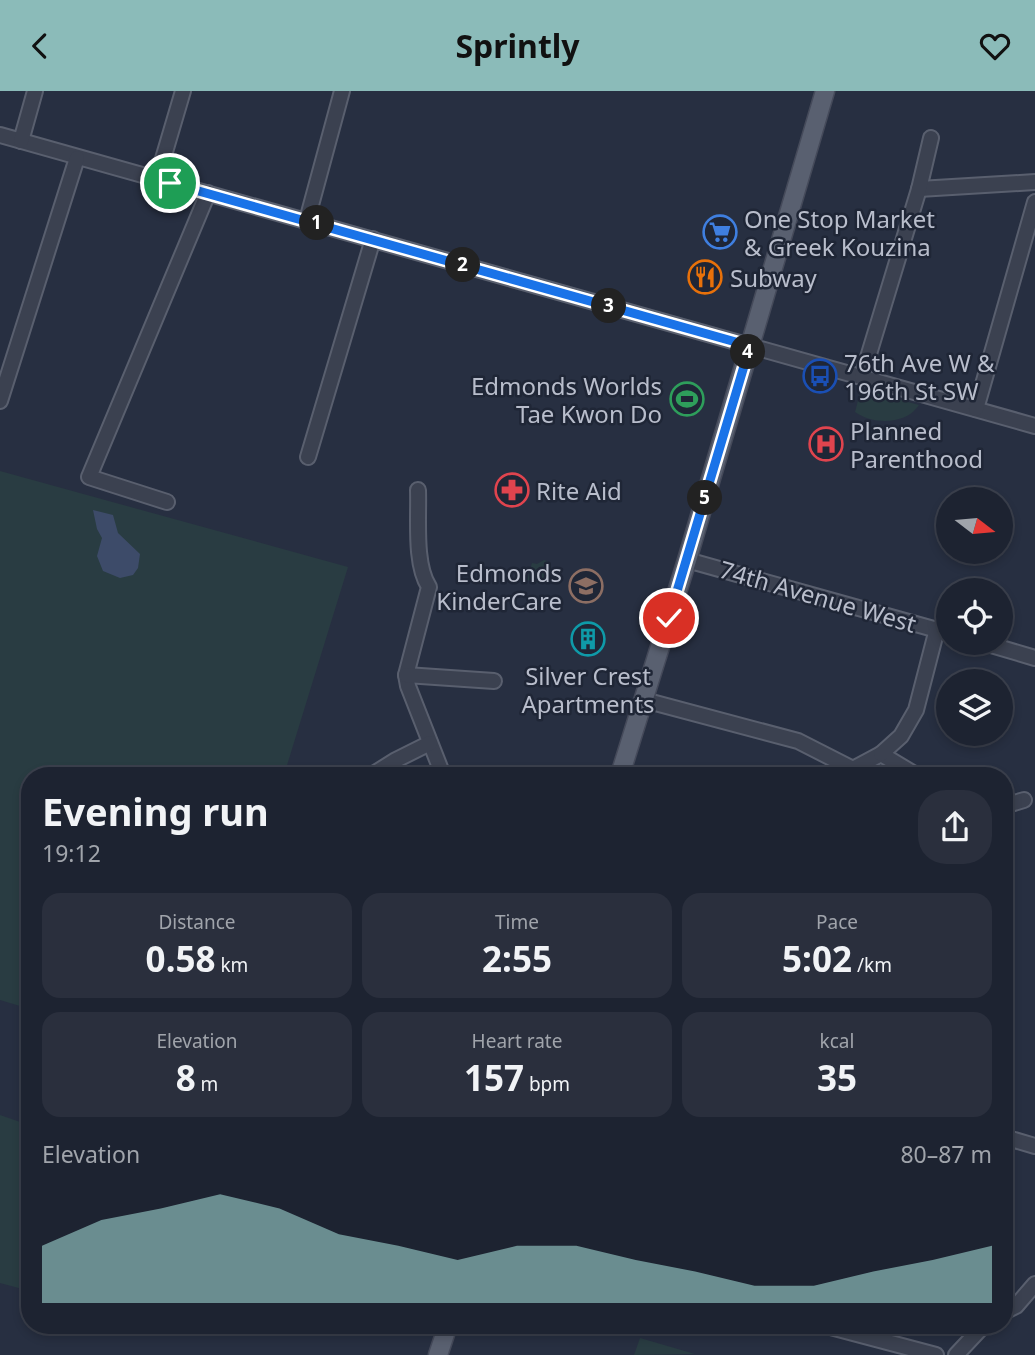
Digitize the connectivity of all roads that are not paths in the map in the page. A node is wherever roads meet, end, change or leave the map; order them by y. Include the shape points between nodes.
1 (35, 91) edge
2 (183, 91) edge
3 (342, 91) edge
4 (825, 91) edge
5 (0, 135) edge
6 (931, 138) dead end
7 (21, 141) junction
8 (77, 157) junction
9 (157, 179) junction
10 (1035, 183) edge
11 (919, 188) junction
12 (208, 193) junction
13 (1035, 202) edge
14 (307, 221) junction
15 (373, 239) junction
16 (750, 346) junction
17 (862, 377) junction
18 (0, 401) edge
19 (976, 409) junction
20 (1035, 426) edge
21 (308, 457) dead end
22 (418, 490) dead end
23 (167, 502) dead end
24 (687, 560) junction
25 (936, 629) edge
26 (936, 651) edge
27 (1013, 651) edge
28 (1035, 658) edge
29 (406, 675) junction
30 (494, 681) dead end
31 (644, 700) junction
32 (430, 743) junction
33 (881, 754) junction
34 (385, 767) edge
35 (440, 767) edge
36 (623, 767) edge
37 (842, 767) edge
38 (859, 767) edge
39 (903, 767) edge
40 (1024, 800) dead end
41 (1013, 803) edge
42 (1013, 1140) edge
43 (1035, 1146) edge
44 (1035, 1284) edge
45 (1013, 1308) edge
46 (445, 1334) edge
47 (864, 1334) edge
48 (976, 1334) edge
49 (439, 1355) edge
50 (936, 1355) edge
51 (956, 1355) edge

1 - 7 street
2 - 9 street
3 - 14 street
4 - 16 main road
5 - 7 street
6 - 11 street
7 - 8 street
8 - 9 street
8 - 18 street
9 - 12 street
10 - 11 street
11 - 17 street
12 - 14 street
12 - 23 street via 89,477
13 - 19 street
14 - 15 street
15 - 16 street
15 - 21 street
16 - 17 street
16 - 24 main road
17 - 19 street
19 - 20 street
22 - 29 street via 420,561 429,587
24 - 25 street, 74th Avenue West
24 - 31 main road
26 - 33 street via 915,710 901,736
27 - 28 street
29 - 30 street
29 - 32 street
31 - 36 main road
31 - 37 street via 798,741
32 - 34 street
32 - 35 street
33 - 38 street
33 - 39 street
40 - 41 street
42 - 43 street
44 - 45 street
46 - 49 main road
47 - 50 street
48 - 51 street

